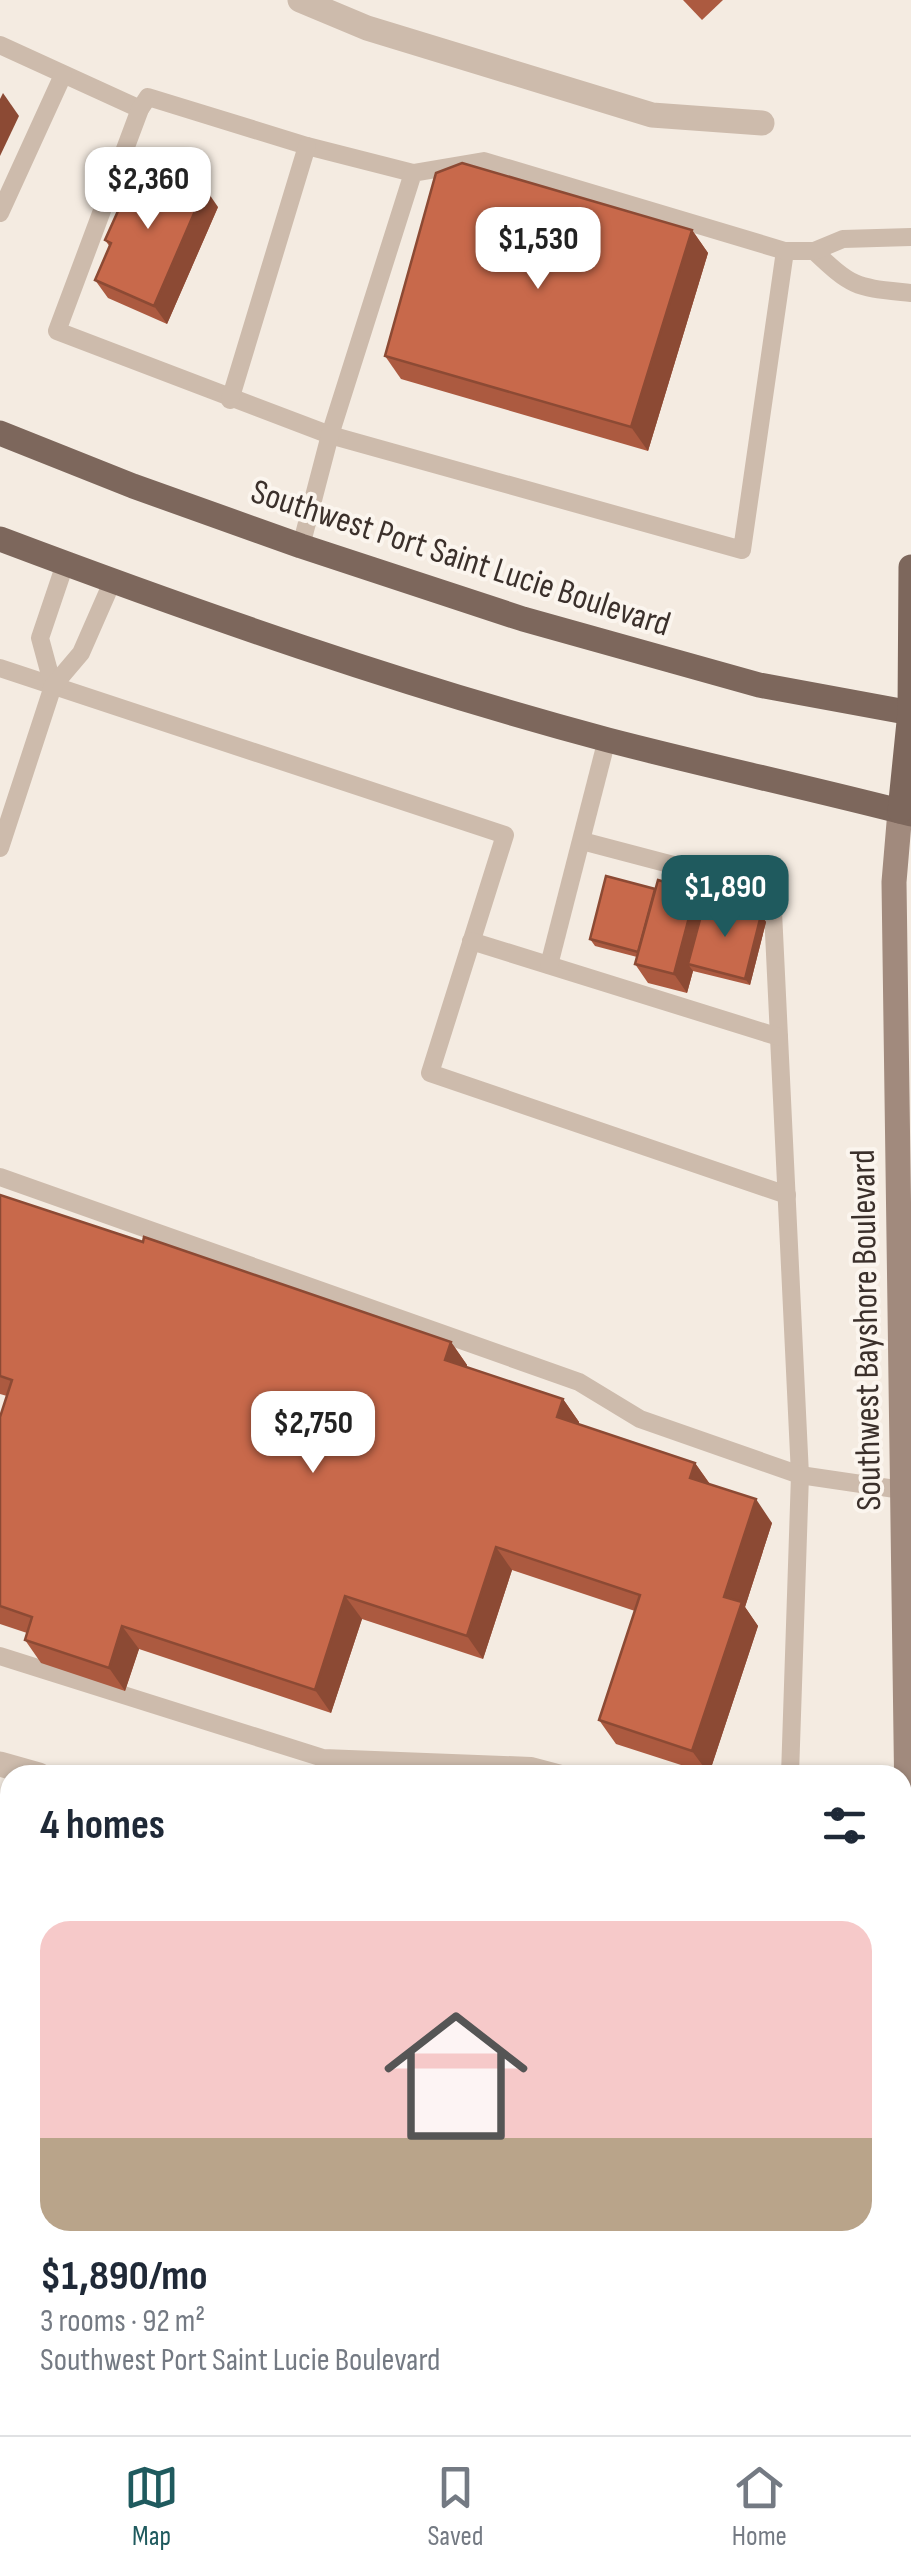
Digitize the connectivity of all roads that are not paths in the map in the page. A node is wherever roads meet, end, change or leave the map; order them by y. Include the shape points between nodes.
1 (300, 0) edge
2 (0, 45) edge
3 (63, 75) junction
4 (140, 109) junction
5 (762, 123) dead end
6 (308, 146) junction
7 (413, 173) junction
8 (0, 213) edge
9 (911, 237) edge
10 (786, 251) junction
11 (814, 251) junction
12 (911, 292) edge
13 (230, 400) junction
14 (0, 433) edge
15 (330, 435) junction
16 (0, 539) edge
17 (301, 546) junction
18 (65, 564) junction
19 (911, 567) edge
20 (113, 580) junction
21 (0, 668) edge
22 (53, 686) junction
23 (910, 713) edge
24 (607, 740) junction
25 (906, 812) edge
26 (582, 841) junction
27 (0, 848) edge
28 (472, 942) junction
29 (549, 964) junction
30 (779, 1037) junction
31 (0, 1177) edge
32 (787, 1195) junction
33 (800, 1475) junction
34 (902, 1490) junction
35 (0, 1656) edge
36 (907, 1679) edge
37 (505, 1765) edge
38 (790, 1765) edge
39 (905, 1765) edge

1 - 5 street via 367,28 652,115
2 - 3 lane
3 - 4 lane
3 - 8 lane
4 - 6 lane via 148,97
4 - 13 lane via 57,332
6 - 7 lane
6 - 13 lane
7 - 10 lane via 484,161
7 - 15 lane
9 - 11 lane via 843,239
10 - 11 lane
10 - 15 lane via 742,550
11 - 12 lane via 860,288
13 - 15 lane
14 - 17 main road, Southwest Port Saint Lucie Boulevard
15 - 17 lane
16 - 18 main road
17 - 23 main road, Southwest Port Saint Lucie Boulevard via 759,684
18 - 20 main road
18 - 22 lane via 40,638
19 - 23 main road, Southwest Bayshore Boulevard
20 - 22 lane via 81,653
20 - 24 main road
21 - 22 lane
22 - 27 lane
22 - 28 lane via 504,835
23 - 25 main road, Southwest Bayshore Boulevard
24 - 25 main road
24 - 26 lane
25 - 34 main road, Southwest Bayshore Boulevard via 894,882
26 - 29 lane
26 - 30 lane via 772,892
28 - 29 lane
28 - 32 lane via 430,1073
29 - 30 lane
30 - 32 lane
31 - 33 lane via 578,1382 640,1419
32 - 33 lane
33 - 34 lane
33 - 38 lane
34 - 36 main road, Southwest Bayshore Boulevard
35 - 37 lane via 323,1758
36 - 39 main road, Southwest Bayshore Boulevard

